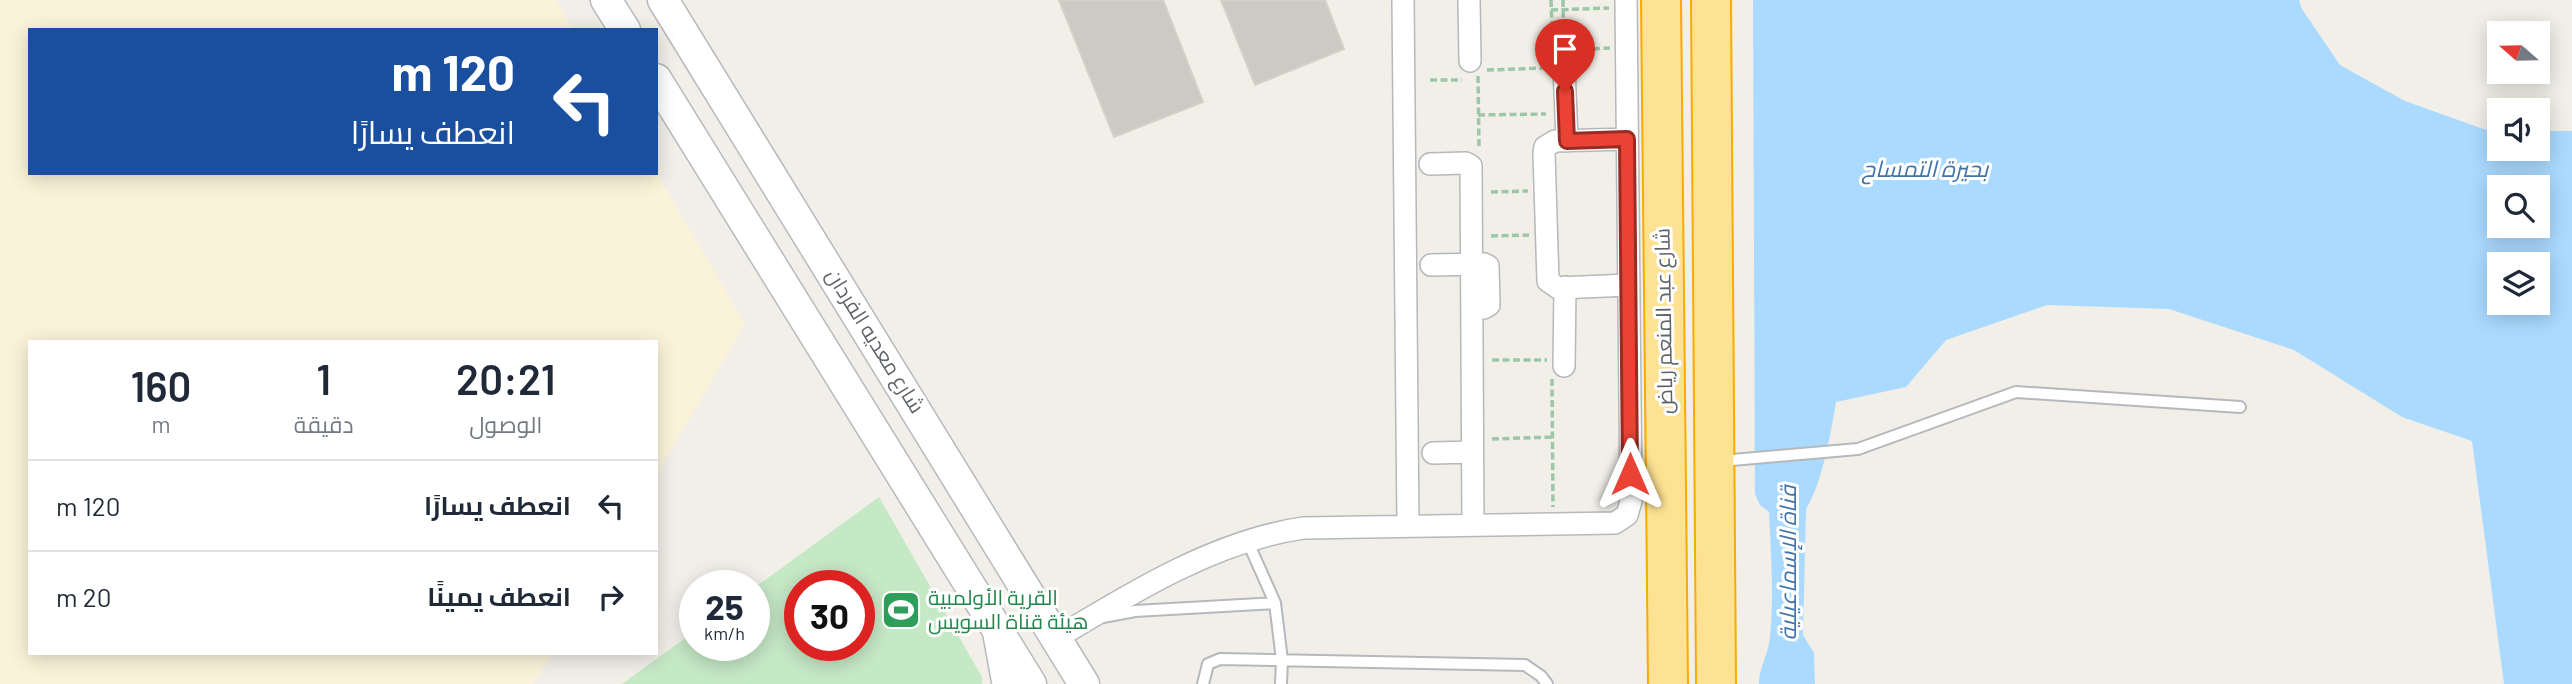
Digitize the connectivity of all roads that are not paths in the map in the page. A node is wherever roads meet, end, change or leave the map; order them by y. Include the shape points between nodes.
1 (606, 0) edge
2 (663, 0) edge
3 (1403, 0) edge
4 (1469, 0) edge
5 (1712, 0) edge
6 (1638, 2) edge
7 (624, 28) edge
8 (1558, 59) road end
9 (1474, 71) road end
10 (658, 82) edge
11 (1627, 139) junction
12 (1567, 141) junction
13 (1430, 164) dead end
14 (797, 214) junction
15 (757, 239) junction
16 (1431, 264) dead end
17 (1472, 264) junction
18 (1629, 285) junction
19 (1564, 287) junction
20 (1556, 366) road end
21 (2240, 407) dead end
22 (930, 431) junction
23 (1472, 446) junction
24 (1433, 453) dead end
25 (891, 456) junction
26 (1715, 462) junction
27 (1473, 525) junction
28 (1408, 526) junction
29 (1247, 540) junction
30 (1667, 548) junction
31 (1715, 548) junction
32 (1275, 603) junction
33 (990, 620) junction
34 (1087, 620) junction
35 (1055, 639) junction
36 (1282, 660) junction
37 (1003, 684) edge
38 (1031, 684) edge
39 (1084, 684) edge
40 (1203, 684) edge
41 (1280, 684) edge
42 (1547, 684) edge
43 (1668, 684) edge
44 (1716, 684) edge

1 - 7 street
2 - 14 street, شارع معديه الفردان
3 - 28 street
4 - 9 street
5 - 26 highway
6 - 11 street via 1626,48
6 - 30 highway, شارع عبد المنعم رياض
8 - 12 street
10 - 15 street
11 - 12 street
11 - 18 street
12 - 19 street via 1545,147 1544,190 1548,281
13 - 17 street via 1471,166
14 - 15 street
14 - 22 street, شارع معديه الفردان
15 - 25 street
16 - 17 street
17 - 23 street
18 - 19 street
18 - 27 street via 1627,514 1615,523
19 - 20 street
21 - 26 lane via 2016,392 1858,449
22 - 25 street
22 - 35 street, شارع معديه الفردان
23 - 24 street
23 - 27 street
25 - 33 street
26 - 31 highway
27 - 28 street
28 - 29 street via 1303,528
29 - 32 lane
29 - 34 street
30 - 31 highway
30 - 43 highway, شارع عبد المنعم رياض
31 - 44 highway
32 - 34 lane via 1135,611
32 - 36 lane
33 - 37 street
33 - 38 street
34 - 35 street
35 - 39 street, شارع معديه الفردان
36 - 40 lane via 1220,659 1208,664
36 - 41 lane
36 - 42 lane via 1525,665

